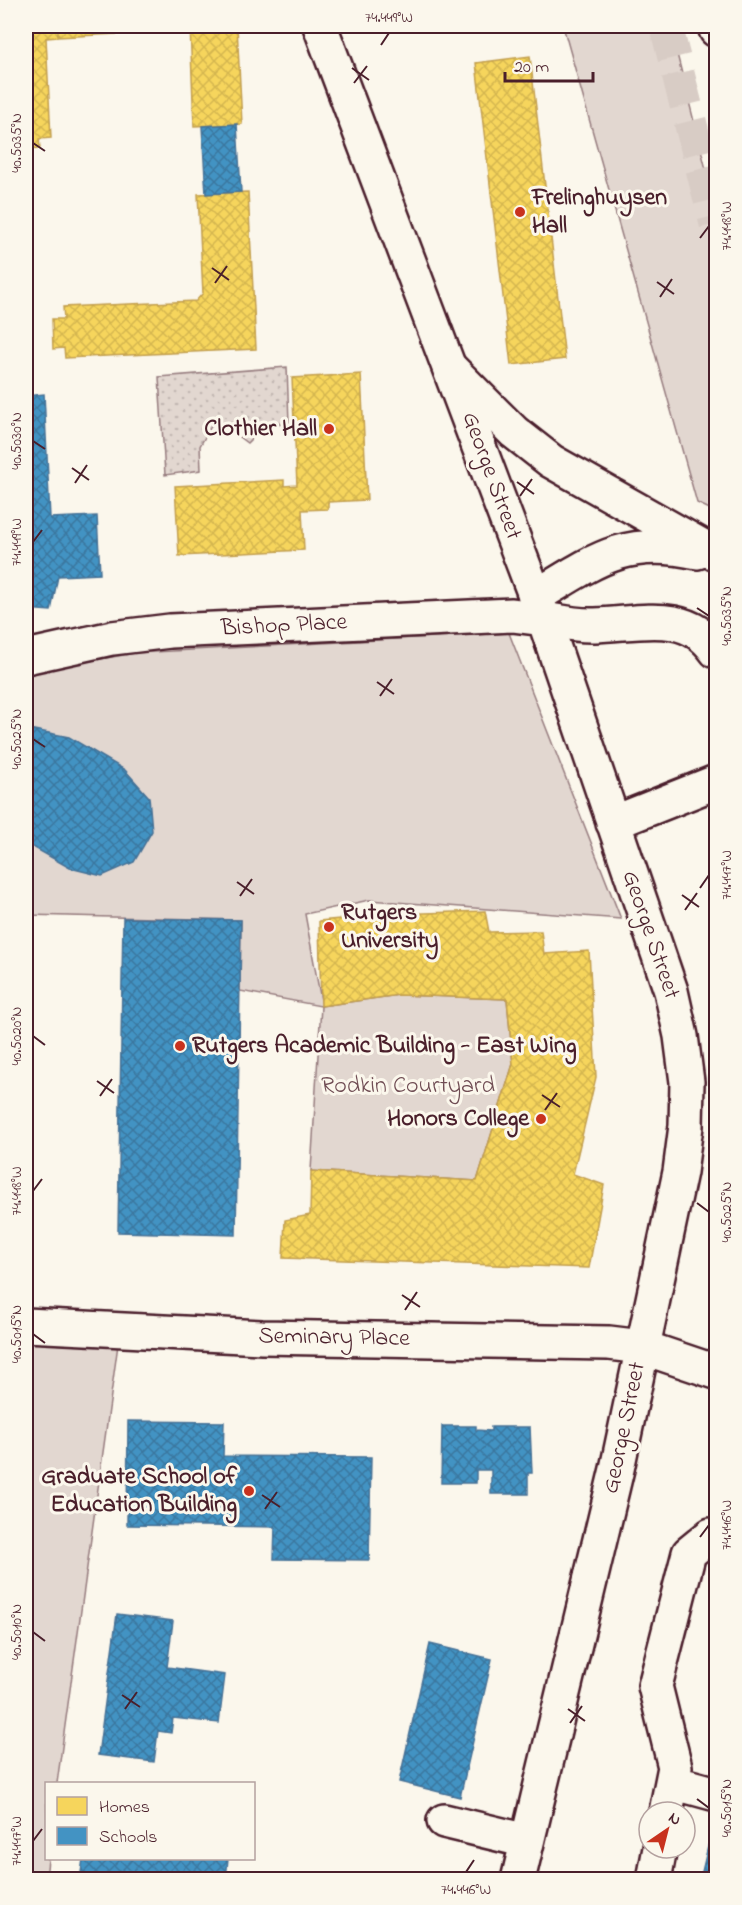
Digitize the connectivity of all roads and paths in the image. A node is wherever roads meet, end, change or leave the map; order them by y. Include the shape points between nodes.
1 (320, 26) edge
2 (715, 26) edge
3 (717, 30) edge
4 (451, 369) junction
5 (717, 555) edge
6 (540, 608) junction
7 (717, 651) edge
8 (26, 657) edge
9 (717, 782) edge
10 (613, 823) junction
11 (26, 1325) edge
12 (642, 1347) junction
13 (717, 1372) edge
14 (717, 1535) edge
15 (717, 1794) edge
16 (669, 1797) edge
17 (444, 1821) dead end
18 (527, 1841) junction
19 (658, 1860) edge
20 (518, 1880) edge
21 (654, 1880) edge

1 - 4 main road, George Street
2 - 3 main road
4 - 5 main road via 534,448 568,472
4 - 6 main road, George Street
5 - 6 main road via 675,547 633,548 588,564
6 - 7 main road, Bishop Place via 592,626 672,621 696,630
6 - 8 main road, Bishop Place via 512,615 170,631 112,638
6 - 10 main road, George Street
9 - 10 main road
10 - 12 main road, George Street via 670,991 687,1082 682,1161
11 - 12 main road, Seminary Place via 262,1337 609,1343
12 - 13 main road, Seminary Place
12 - 18 main road, George Street via 617,1469
14 - 16 main road via 711,1535 690,1553 655,1686 675,1767
15 - 16 main road
17 - 18 main road
18 - 20 main road, George Street
19 - 21 main road

